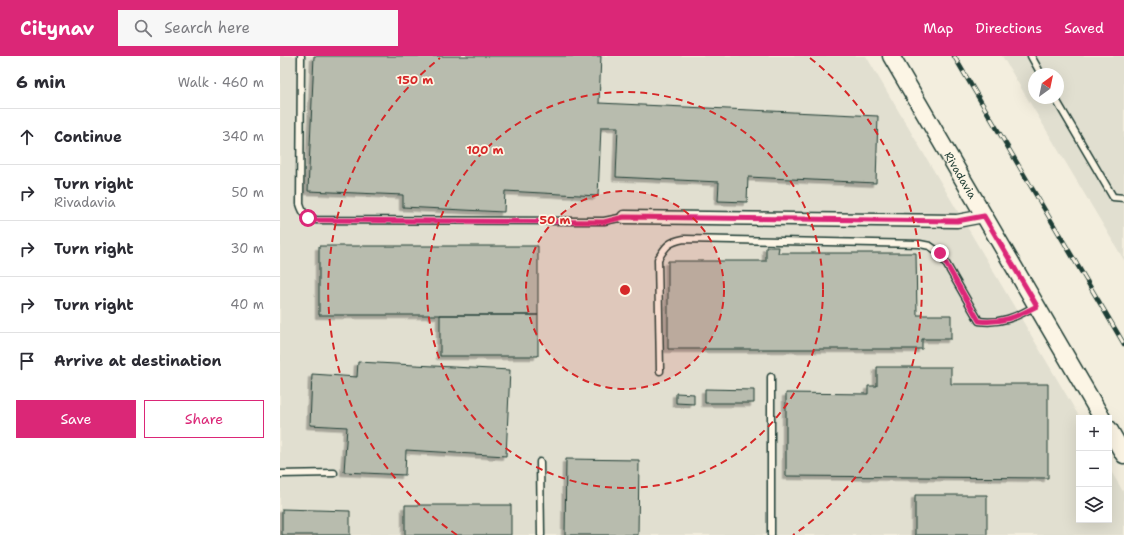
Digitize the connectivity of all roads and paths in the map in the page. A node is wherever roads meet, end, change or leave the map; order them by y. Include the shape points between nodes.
1 (301, 56) edge
2 (891, 56) edge
3 (1031, 56) edge
4 (1038, 68) edge
5 (1059, 104) edge
6 (1124, 198) edge
7 (984, 216) junction
8 (624, 217) joint
9 (1037, 306) junction
10 (660, 371) dead end
11 (771, 377) dead end
12 (1100, 415) edge
13 (1112, 434) edge
14 (1124, 455) edge
15 (540, 462) dead end
16 (334, 473) dead end
17 (280, 474) edge
18 (541, 535) edge
19 (771, 535) edge

1 - 8 lane via 300,204 308,218 604,222
2 - 7 street, Rivadavia
3 - 4 lane
5 - 6 lane via 1113,197
7 - 8 street via 957,221
7 - 9 street, Rivadavia
9 - 10 lane via 1008,320 990,323 979,321 940,253 930,246 920,244 684,239 672,241 658,259
9 - 12 street, Rivadavia
11 - 19 lane
13 - 14 street
15 - 18 lane
16 - 17 lane

